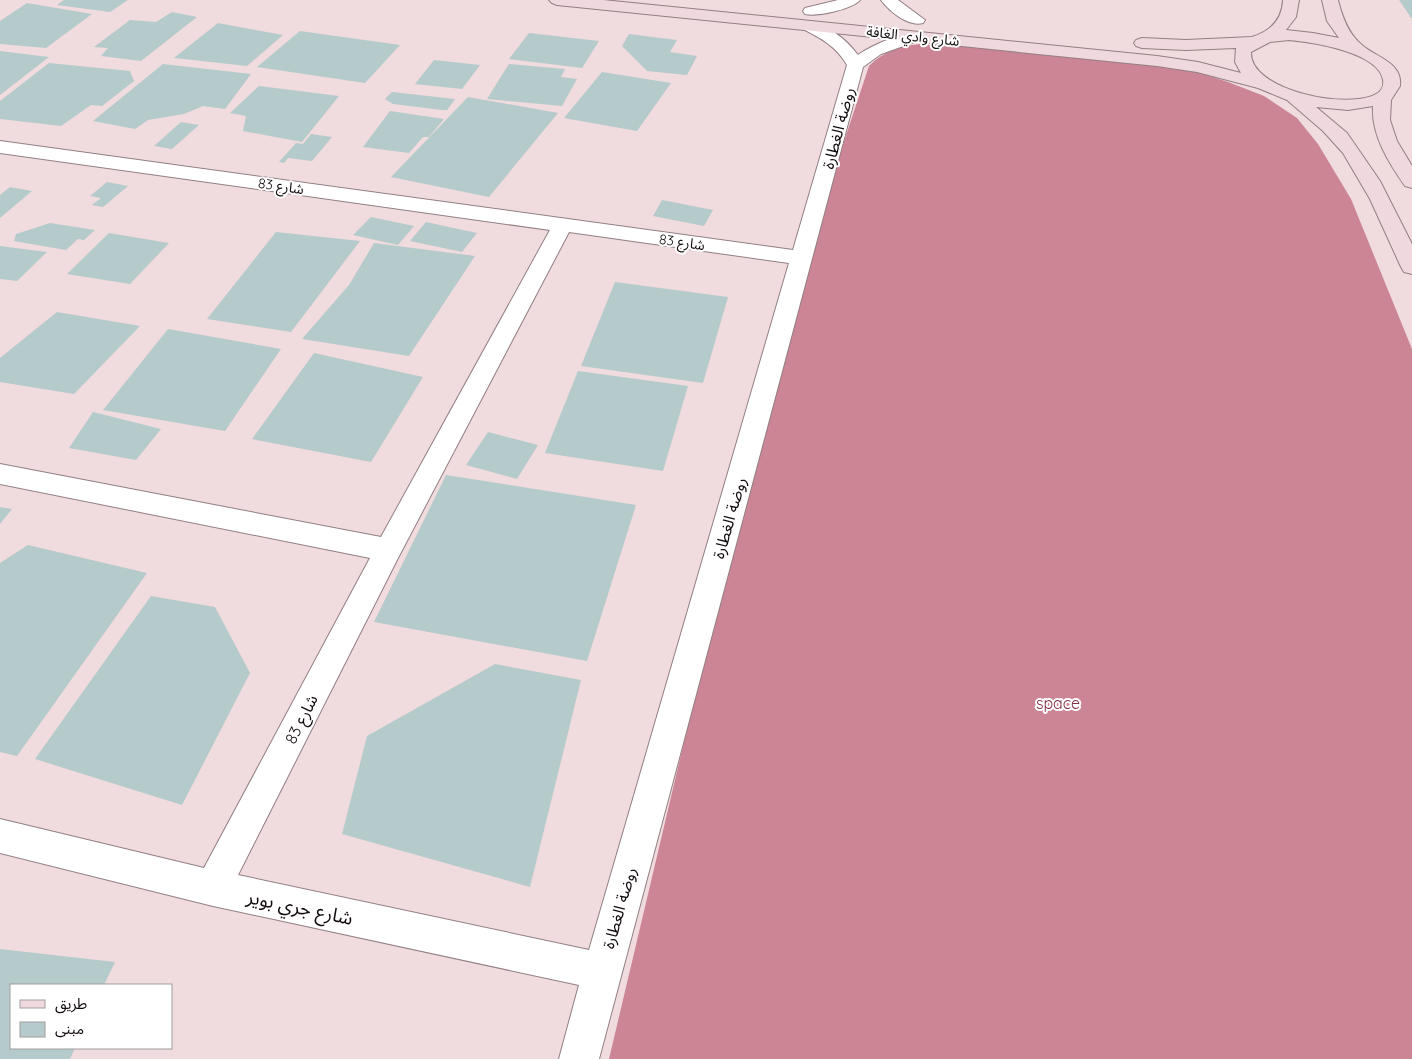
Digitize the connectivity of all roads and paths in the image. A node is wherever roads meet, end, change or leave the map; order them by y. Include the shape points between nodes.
1 (557, 0) edge
2 (708, 0) edge
3 (852, 0) edge
4 (889, 0) edge
5 (1291, 0) edge
6 (1330, 0) edge
7 (859, 15) dead end
8 (888, 17) dead end
9 (810, 18) junction
10 (937, 22) dead end
11 (917, 28) junction
12 (1269, 36) junction
13 (1123, 41) dead end
14 (1253, 42) junction
15 (1356, 49) junction
16 (855, 65) junction
17 (1266, 85) junction
18 (1288, 95) junction
19 (1382, 98) junction
20 (0, 147) edge
21 (1412, 182) edge
22 (563, 225) junction
23 (802, 258) junction
24 (1412, 267) edge
25 (0, 474) edge
26 (388, 550) junction
27 (0, 836) edge
28 (213, 888) junction
29 (602, 972) junction
30 (579, 1059) edge

1 - 9 street, شارع وادي الغافة
2 - 9 street, شارع وادي الغافة
3 - 9 street
4 - 11 street
5 - 12 street via 1290,15 1284,26
6 - 15 street via 1335,21
7 - 9 street, شارع وادي الغافة
8 - 11 street, شارع وادي الغافة
9 - 11 street, شارع وادي الغافة
9 - 16 street, روضة الغطارة via 850,53
10 - 11 street, شارع وادي الغافة
11 - 16 street, روضة الغطارة via 875,50
11 - 17 street, شارع وادي الغافة via 1157,61 1205,69
12 - 14 street
12 - 15 street via 1311,36
13 - 14 street via 1186,46
14 - 17 street via 1243,50 1242,61 1250,73
15 - 19 street via 1379,62 1393,80 1391,90
16 - 23 street, روضة الغطارة
17 - 18 street
18 - 19 street via 1341,105 1364,104
18 - 24 street via 1340,137 1361,165
19 - 21 street via 1381,120 1388,141
20 - 22 street, شارع 83
22 - 23 street, شارع 83
22 - 26 street, شارع 83
23 - 29 street, روضة الغطارة
25 - 26 street
26 - 28 street, شارع 83
27 - 28 street, شارع جري بوير
28 - 29 street, شارع جري بوير
29 - 30 street, روضة الغطارة

